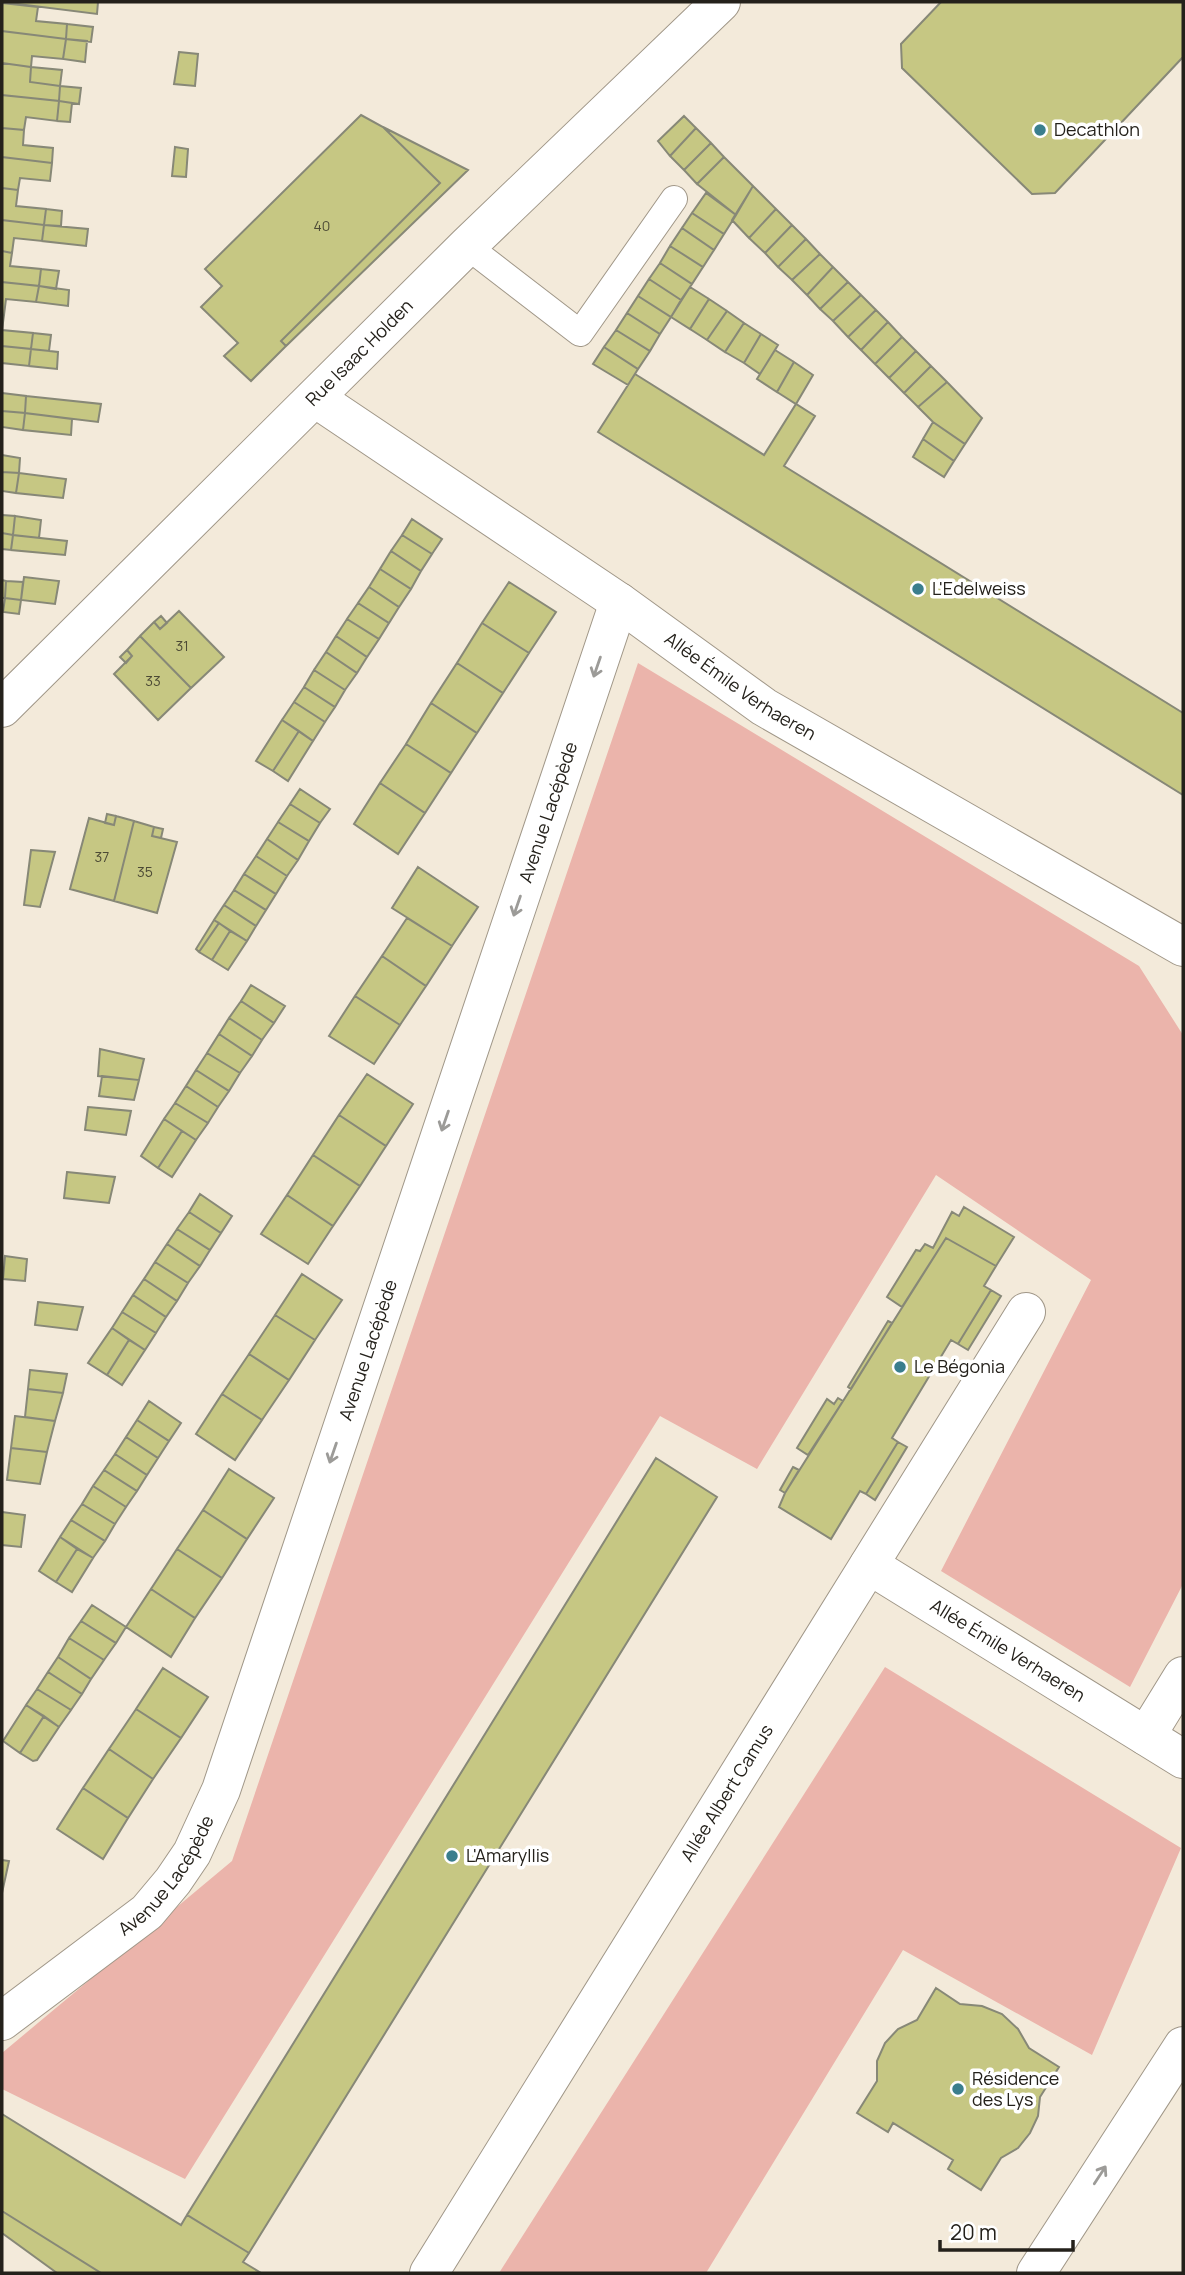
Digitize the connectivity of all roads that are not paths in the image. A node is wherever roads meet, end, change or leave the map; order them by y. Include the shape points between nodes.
1 (721, 2) edge
2 (674, 200) dead end
3 (467, 246) junction
4 (315, 398) junction
5 (619, 602) junction
6 (2, 708) edge
7 (1183, 947) edge
8 (1026, 1312) dead end
9 (869, 1564) junction
10 (1183, 1676) edge
11 (1146, 1736) junction
12 (1183, 1759) edge
13 (2, 2021) edge
14 (1183, 2046) edge
15 (429, 2273) edge
16 (1036, 2273) edge

1 - 3 street, Rue Isaac Holden
2 - 3 lane via 580,333
3 - 4 street, Rue Isaac Holden
4 - 5 street, Allée Émile Verhaeren
4 - 6 street, Rue Isaac Holden
5 - 7 street, Allée Émile Verhaeren via 764,707
5 -> 13 street, Avenue Lacépède via 207,1823 192,1853 147,1912
8 - 9 street, Allée Albert Camus
9 - 11 street, Allée Émile Verhaeren
9 - 15 street, Allée Albert Camus
10 - 11 street
11 - 12 street, Allée Émile Verhaeren
16 -> 14 street

